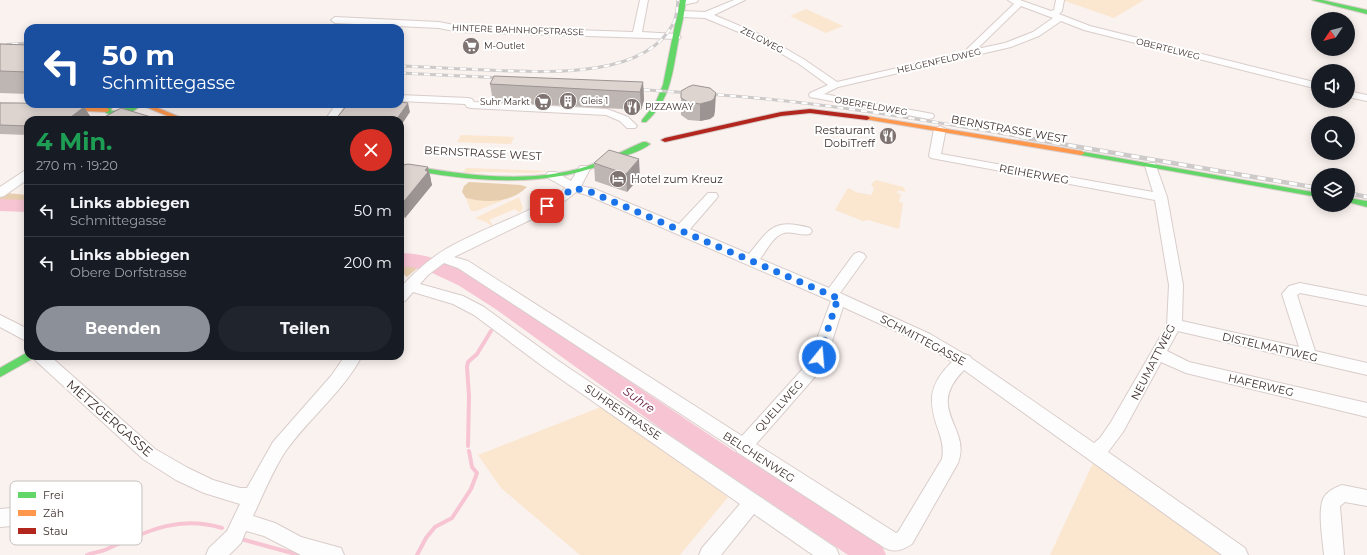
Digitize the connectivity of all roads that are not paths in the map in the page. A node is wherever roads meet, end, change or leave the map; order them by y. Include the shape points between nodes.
1 (644, 0) edge
2 (694, 0) edge
3 (741, 0) edge
4 (1060, 0) edge
5 (1315, 0) edge
6 (1334, 0) edge
7 (683, 1) edge
8 (1017, 2) edge
9 (1367, 7) edge
10 (1367, 12) edge
11 (682, 14) junction
12 (706, 15) junction
13 (1055, 17) junction
14 (335, 20) dead end
15 (637, 34) junction
16 (676, 37) junction
17 (972, 53) junction
18 (1311, 84) edge
19 (835, 85) junction
20 (814, 95) joint
21 (1355, 95) edge
22 (404, 98) edge
23 (1367, 98) edge
24 (0, 100) edge
25 (24, 101) edge
26 (0, 105) edge
27 (24, 106) edge
28 (87, 108) edge
29 (132, 108) edge
30 (152, 108) edge
31 (126, 112) junction
32 (108, 113) edge
33 (659, 114) junction
34 (147, 116) edge
35 (173, 116) edge
36 (929, 116) dead end
37 (644, 121) junction
38 (940, 129) junction
39 (630, 133) junction
40 (695, 133) junction
41 (665, 140) junction
42 (646, 144) junction
43 (617, 146) dead end
44 (404, 159) edge
45 (452, 165) dead end
46 (1151, 166) junction
47 (404, 167) edge
48 (523, 169) dead end
49 (584, 169) junction
50 (552, 175) junction
51 (24, 176) edge
52 (6, 184) edge
53 (574, 188) junction
54 (0, 193) edge
55 (1311, 194) edge
56 (712, 196) dead end
57 (1161, 197) junction
58 (1355, 201) edge
59 (1367, 204) edge
60 (681, 230) junction
61 (805, 231) dead end
62 (859, 257) dead end
63 (441, 258) junction
64 (751, 261) junction
65 (405, 292) edge
66 (836, 297) junction
67 (1367, 301) edge
68 (0, 320) edge
69 (1174, 325) junction
70 (24, 334) edge
71 (1158, 354) junction
72 (1309, 356) junction
73 (24, 358) edge
74 (44, 360) edge
75 (351, 360) edge
76 (964, 360) junction
77 (1367, 369) edge
78 (0, 373) edge
79 (1367, 410) edge
80 (743, 447) junction
81 (1096, 452) junction
82 (252, 497) junction
83 (1367, 498) edge
84 (753, 502) junction
85 (10, 517) edge
86 (0, 518) edge
87 (242, 521) junction
88 (216, 555) edge
89 (334, 555) edge
90 (709, 555) edge
91 (829, 555) edge
92 (1238, 555) edge
93 (1334, 555) edge

1 - 15 street
2 - 7 street
3 - 12 street
4 - 13 street
5 - 10 main road
6 - 9 main road
7 - 11 main road
8 - 13 street, OBERTELWEG
8 - 17 street via 1016,6 970,51
11 - 12 street, ZELGWEG
11 - 16 main road
12 - 19 street, ZELGWEG via 765,40
13 - 17 street, HELGENFELDWEG via 1053,22 1036,34
13 - 18 street, OBERTELWEG via 1096,31
14 - 15 street, HINTERE BAHNHOFSTRASSE via 440,25 459,29
15 - 16 street, HINTERE BAHNHOFSTRASSE
16 - 33 main road via 671,71
17 - 19 street, HELGENFELDWEG
19 - 20 street, HELGENFELDWEG
20 - 36 street, OBERFELDWEG
21 - 23 street
22 - 39 street via 468,101 471,105 613,114 627,121
24 - 25 main road
26 - 27 main road
28 - 32 main road
29 - 31 main road
30 - 35 main road
31 - 32 street
31 - 34 main road
33 - 37 main road
33 - 37 main road
37 - 39 main road
38 - 40 main road, BERNSTRASSE WEST via 810,111 765,116
38 - 46 main road, BERNSTRASSE WEST
38 - 57 street, REIHERWEG via 934,156
39 - 42 main road
40 - 41 main road, BERNSTRASSE WEST
40 - 41 main road, BERNSTRASSE WEST via 672,130
41 - 42 main road, BERNSTRASSE WEST
42 - 49 main road, BERNSTRASSE WEST
43 - 48 main road, BERNSTRASSE WEST via 592,158 568,165
44 - 45 main road, BERNSTRASSE WEST
46 - 55 main road, BERNSTRASSE WEST
46 - 57 street, NEUMATTWEG
47 - 50 main road, BERNSTRASSE WEST via 458,175
49 - 50 main road, BERNSTRASSE WEST
49 - 53 street
50 - 53 street, SCHMITTEGASSE
51 - 52 street
52 - 54 street
53 - 60 street, SCHMITTEGASSE via 591,192
53 - 63 street via 547,206
56 - 60 street
57 - 69 street, NEUMATTWEG via 1176,285
58 - 59 main road
60 - 64 street, SCHMITTEGASSE
61 - 64 street via 782,228 772,234
62 - 66 street, QUELLWEG
63 - 65 street via 423,272
63 - 80 street, BELCHENWEG via 463,264
64 - 66 street, SCHMITTEGASSE
65 - 84 street, SUHRESTRASSE via 458,300 479,311 551,364
66 - 76 street, SCHMITTEGASSE via 925,338
66 - 80 street, QUELLWEG via 836,304 814,367
67 - 72 street via 1300,288 1289,294
68 - 70 street
69 - 71 street, NEUMATTWEG
69 - 72 street, DISTELMATTWEG
71 - 79 street, HAFERWEG via 1186,367
71 - 81 street, NEUMATTWEG via 1117,427
72 - 77 street, DISTELMATTWEG
73 - 78 main road
74 - 82 street, METZGERGASSE via 148,454 210,487
75 - 82 street via 280,447
76 - 80 street, BELCHENWEG via 944,382 938,398 939,409 952,446 952,455 904,538 898,542 892,542
76 - 81 street, SCHMITTEGASSE
81 - 92 street, SCHMITTEGASSE
82 - 87 street
83 - 93 street via 1342,494 1331,502
84 - 90 street
84 - 91 street, SUHRESTRASSE
85 - 86 street
87 - 88 street via 234,537
87 - 89 street via 268,529 298,545

